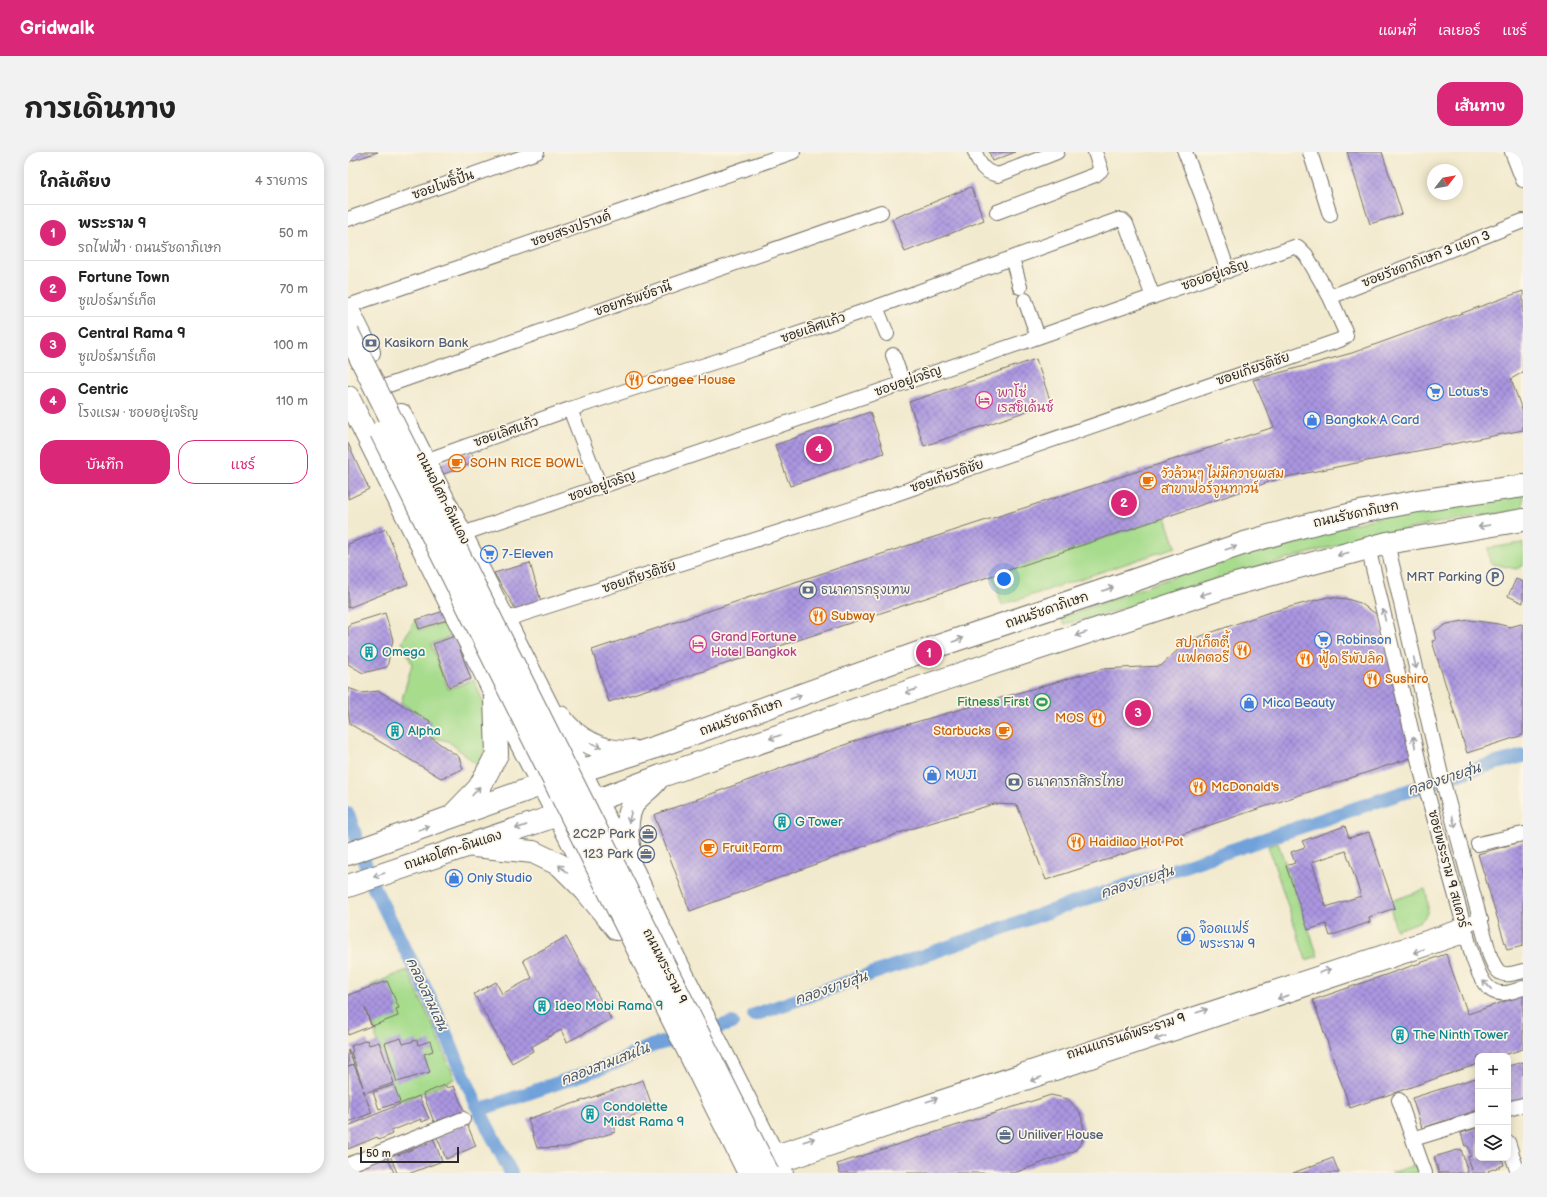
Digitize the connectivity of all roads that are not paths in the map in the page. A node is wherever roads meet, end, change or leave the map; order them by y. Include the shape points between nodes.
1 (537, 152) edge
2 (793, 152) edge
3 (976, 152) edge
4 (1057, 152) edge
5 (1096, 152) edge
6 (1185, 152) edge
7 (1310, 152) edge
8 (1512, 152) edge
9 (1523, 180) edge
10 (881, 212) dead end
11 (997, 212) dead end
12 (1330, 216) dead end
13 (348, 219) edge
14 (1523, 221) edge
15 (1012, 258) junction
16 (1228, 271) junction
17 (1020, 287) dead end
18 (1153, 297) junction
19 (1330, 297) junction
20 (1025, 300) dead end
21 (348, 306) edge
22 (876, 306) junction
23 (348, 310) edge
24 (348, 333) edge
25 (887, 334) dead end
26 (1038, 337) junction
27 (893, 355) dead end
28 (348, 365) edge
29 (903, 383) junction
30 (386, 386) junction
31 (348, 396) edge
32 (570, 410) junction
33 (400, 414) junction
34 (365, 429) junction
35 (425, 461) junction
36 (1523, 486) edge
37 (600, 487) junction
38 (440, 491) junction
39 (404, 508) junction
40 (1523, 520) edge
41 (462, 534) junction
42 (1378, 545) junction
43 (504, 620) junction
44 (936, 647) junction
45 (948, 678) junction
46 (539, 689) junction
47 (495, 693) junction
48 (654, 748) junction
49 (550, 770) junction
50 (580, 771) junction
51 (661, 776) junction
52 (595, 801) junction
53 (558, 815) junction
54 (450, 819) junction
55 (1523, 834) edge
56 (1478, 844) dead end
57 (469, 846) junction
58 (348, 854) edge
59 (634, 873) junction
60 (348, 886) edge
61 (1482, 925) junction
62 (617, 929) junction
63 (1465, 930) junction
64 (1523, 971) edge
65 (1523, 988) edge
66 (1399, 1100) dead end
67 (1523, 1105) edge
68 (1511, 1108) edge
69 (463, 1119) dead end
70 (1475, 1120) edge
71 (1413, 1139) junction
72 (1511, 1151) edge
73 (348, 1165) edge
74 (775, 1166) edge
75 (738, 1173) edge
76 (749, 1173) edge
77 (1425, 1173) edge
78 (1518, 1173) edge

1 - 13 street, ซอยโพธิ์ปั้น
2 - 21 street, ซอยสรงปรางค์
3 - 4 street via 983,169 998,175
5 - 11 street via 1101,170 1095,175
6 - 16 street
7 - 12 street
8 - 9 street
10 - 30 street, ซอยทรัพย์ธานี
14 - 19 street, ซอยรัชดาภิเษก 3 แยก 3
15 - 17 street
15 - 18 street, ซอยเลิศแก้ว via 1122,220 1126,224
15 - 22 street, ซอยเลิศแก้ว
16 - 18 street, ซอยอยู่เจริญ
16 - 19 street, ซอยอยู่เจริญ via 1298,247 1306,255
18 - 26 street, ซอยอยู่เจริญ
19 - 43 street, ซอยเกียรติชัย via 1345,331 1346,336 1340,340 864,505
20 - 26 street
22 - 25 street
22 - 32 street, ซอยเลิศแก้ว
23 - 30 main road, ถนนอโศก-ดินแดง
24 - 49 main road, ถนนอโศก-ดินแดง, bridge
26 - 29 street, ซอยอยู่เจริญ
27 - 29 street
28 - 49 main road, ถนนอโศก-ดินแดง, bridge
29 - 37 street, ซอยอยู่เจริญ
30 - 33 main road, ถนนอโศก-ดินแดง
31 - 34 main road, ถนนอโศก-ดินแดง
32 - 35 street, ซอยเลิศแก้ว
32 - 37 street
33 - 34 main road
33 - 35 main road, ถนนอโศก-ดินแดง
34 - 39 main road, ถนนอโศก-ดินแดง
35 - 38 main road, ถนนอโศก-ดินแดง
44 -> 36 main road, ถนนรัชดาภิเษก via 1225,550 1308,525 1418,501
37 - 41 street, ซอยอยู่เจริญ
38 - 39 main road
38 - 41 main road, ถนนอโศก-ดินแดง
39 - 47 main road, ถนนอโศก-ดินแดง
40 -> 42 main road
41 - 43 main road, ถนนอโศก-ดินแดง
42 -> 45 main road via 1232,585
42 -> 61 street, ซอยพระราม 9 สแควร์
63 -> 42 street, ซอยพระราม 9 สแควร์ via 1425,785
43 - 46 main road, ถนนอโศก-ดินแดง
44 - 45 main road via 932,660 938,674
48 -> 44 main road, ถนนรัชดาภิเษก
45 -> 51 main road
46 -> 48 main road via 565,724 581,738 608,749 628,751
46 - 50 main road, ถนนอโศก-ดินแดง
47 - 49 main road, ถนนอโศก-ดินแดง
54 -> 47 main road via 479,788 497,754
48 - 50 main road, ถนนรัชดาภิเษก
49 - 50 main road
49 - 53 main road, ถนนอโศก-ดินแดง
49 - 54 main road
49 - 74 main road, ถนนพระราม 9, bridge
49 - 76 main road, ถนนพระราม 9, bridge
50 - 52 main road, ถนนอโศก-ดินแดง
51 - 52 main road
51 -> 59 main road via 634,803 628,818 628,842
52 - 53 main road, ถนนอโศก-ดินแดง
52 - 59 main road, ถนนพระราม 9
53 -> 57 main road, ถนนอโศก-ดินแดง
53 - 62 main road, ถนนพระราม 9
58 -> 54 main road
55 - 56 street
57 -> 60 main road, ถนนอโศก-ดินแดง
62 -> 57 main road via 585,890 560,865 533,852
59 - 74 main road, ถนนพระราม 9
61 - 63 street, ถนนแกรนด์พระราม 9
61 - 64 street, ซอยพระราม 9 สแควร์ via 1496,969 1501,974
62 - 75 main road, ถนนพระราม 9
65 -> 63 street, ซอยพระราม 9 สแควร์ via 1505,993 1498,993 1490,988 1482,980
63 - 74 street, ถนนแกรนด์พระราม 9
66 - 71 street
67 - 68 street
69 - 73 street
70 - 71 street
71 - 77 street
72 - 78 street

